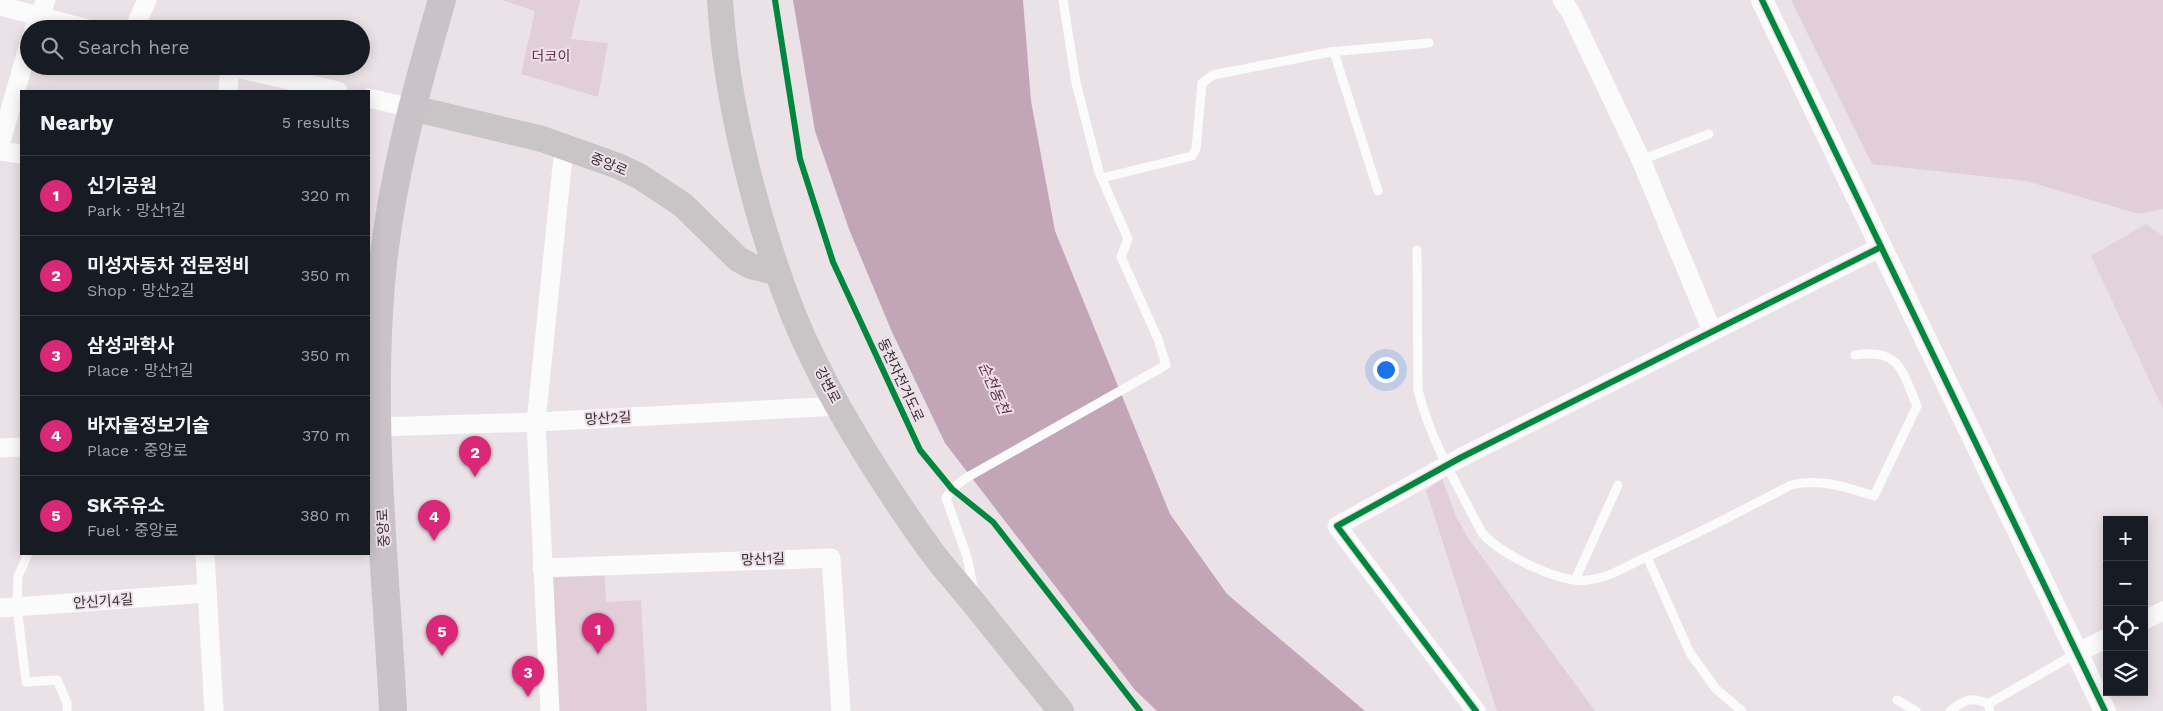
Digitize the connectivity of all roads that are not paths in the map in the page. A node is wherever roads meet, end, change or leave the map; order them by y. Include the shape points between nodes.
1 (147, 0) edge
2 (442, 0) edge
3 (720, 0) edge
4 (1063, 0) edge
5 (1562, 0) edge
6 (1762, 0) edge
7 (0, 6) edge
8 (39, 14) edge
9 (59, 20) edge
10 (138, 20) edge
11 (1429, 43) dead end
12 (1334, 52) junction
13 (20, 75) edge
14 (228, 75) edge
15 (265, 75) edge
16 (228, 90) edge
17 (333, 90) edge
18 (370, 98) edge
19 (412, 108) junction
20 (1710, 134) dead end
21 (0, 146) edge
22 (564, 147) junction
23 (0, 151) edge
24 (20, 154) edge
25 (1641, 160) junction
26 (1102, 178) junction
27 (1378, 191) dead end
28 (1881, 247) junction
29 (1417, 250) dead end
30 (778, 272) junction
31 (1712, 331) junction
32 (1855, 355) dead end
33 (839, 406) junction
34 (536, 422) junction
35 (375, 431) edge
36 (20, 447) edge
37 (0, 448) edge
38 (1448, 465) junction
39 (1618, 485) dead end
40 (28, 555) edge
41 (205, 555) edge
42 (1647, 557) junction
43 (542, 568) junction
44 (1575, 580) junction
45 (207, 593) junction
46 (8, 608) edge
47 (978, 608) junction
48 (2163, 611) edge
49 (2148, 618) edge
50 (2103, 640) edge
51 (2077, 653) junction
52 (1897, 700) dead end
53 (1989, 707) edge
54 (67, 711) edge
55 (214, 711) edge
56 (393, 711) edge
57 (550, 711) edge
58 (841, 711) edge
59 (1061, 711) edge
60 (1476, 711) edge
61 (1742, 711) edge
62 (1916, 711) edge
63 (1950, 711) edge
64 (2106, 711) edge

1 - 10 street
2 - 19 main road, 중앙로
3 - 30 main road, 강변로 via 737,125
4 - 26 lane via 1076,83
5 - 25 street
6 - 28 street
7 - 8 street
8 - 9 street
11 - 12 lane
12 - 26 lane via 1213,75 1202,83 1196,149 1192,156
12 - 27 lane
13 - 21 street
14 - 16 street
15 - 17 street
18 - 19 street
19 - 22 main road, 중앙로
19 - 35 main road, 중앙로 via 391,210 381,283
20 - 25 lane
22 - 30 main road, 중앙로 via 639,176 683,205 738,259 751,266
22 - 34 street
23 - 24 street
25 - 31 street
26 - 47 lane via 1128,239 1121,257 1158,339 1166,365 952,489 946,498 967,557
28 - 31 street
28 - 51 street
29 - 38 lane via 1418,390
30 - 33 main road, 강변로 via 794,315
31 - 38 street
32 - 42 lane via 1884,354 1894,359 1917,406 1874,496 1809,481 1791,486
33 - 34 street, 망산2길
33 - 47 main road, 강변로 via 922,537
34 - 35 street, 망산2길
34 - 43 street
35 - 56 main road, 중앙로
36 - 37 street
38 - 44 lane via 1482,533 1490,542 1527,563
38 - 60 street via 1337,526
39 - 44 lane
40 - 46 lane
41 - 45 street
42 - 44 lane via 1608,575
42 - 61 lane via 1690,653 1716,689
43 - 57 street
43 - 58 street, 망산1길 via 831,558
45 - 46 street, 안신기4길
45 - 55 street
46 - 54 lane via 26,682 57,680
47 - 59 main road, 강변로
48 - 49 street
50 - 51 street
51 - 53 lane
51 - 64 street
52 - 62 lane
53 - 63 lane via 1973,698 1964,700

